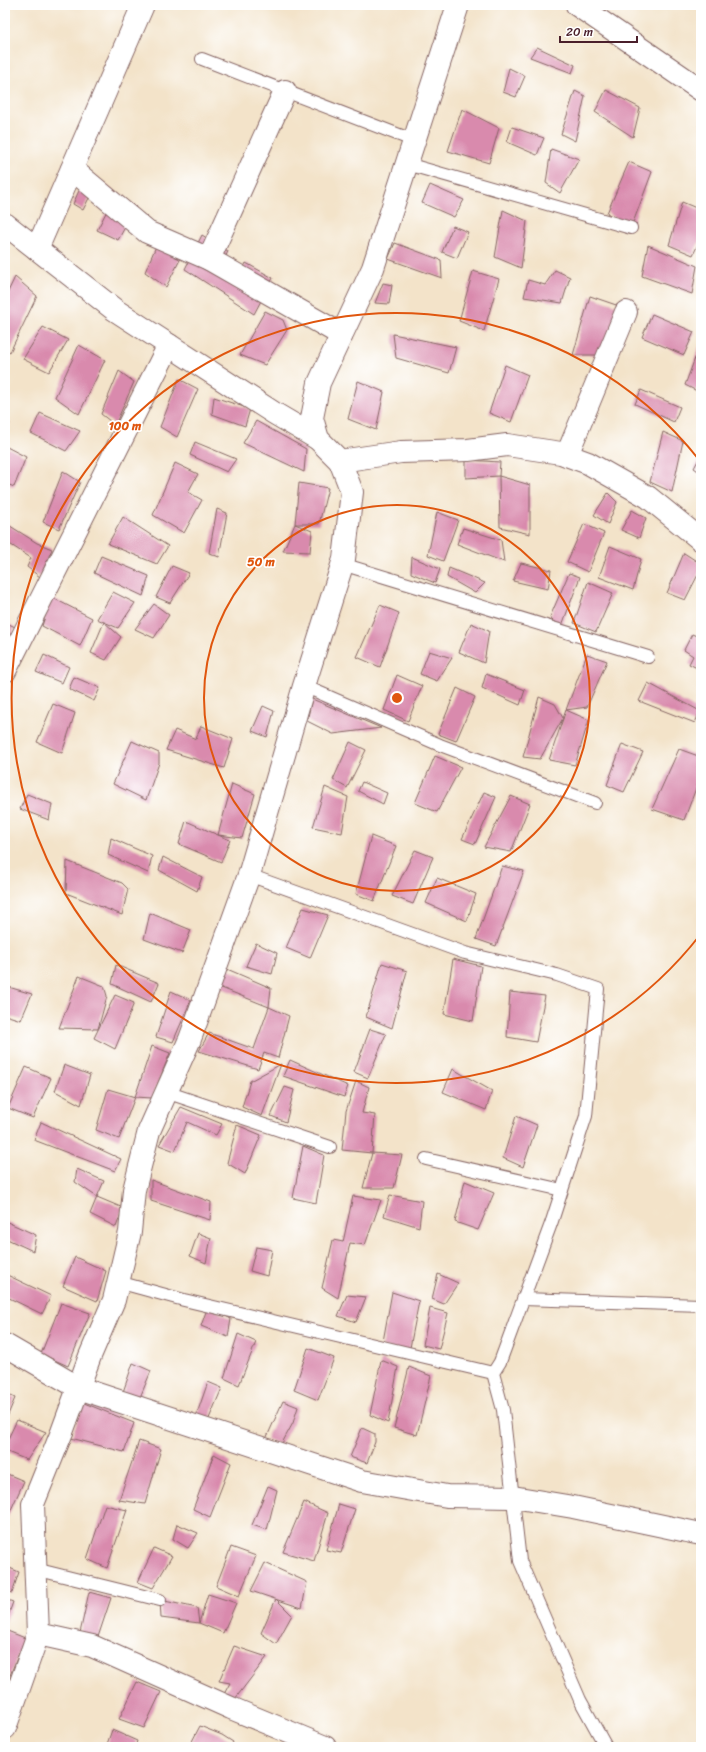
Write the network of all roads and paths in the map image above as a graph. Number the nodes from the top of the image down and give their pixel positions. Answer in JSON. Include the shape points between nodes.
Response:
{"nodes":[{"id":1,"x":143,"y":5,"type":"edge"},
{"id":2,"x":458,"y":5,"type":"edge"},
{"id":3,"x":577,"y":5,"type":"edge"},
{"id":4,"x":202,"y":59,"type":"dead end"},
{"id":5,"x":701,"y":90,"type":"edge"},
{"id":6,"x":285,"y":91,"type":"junction"},
{"id":7,"x":415,"y":141,"type":"junction"},
{"id":8,"x":407,"y":164,"type":"junction"},
{"id":9,"x":72,"y":169,"type":"junction"},
{"id":10,"x":5,"y":224,"type":"edge"},
{"id":11,"x":630,"y":228,"type":"dead end"},
{"id":12,"x":37,"y":249,"type":"junction"},
{"id":13,"x":209,"y":259,"type":"junction"},
{"id":14,"x":626,"y":312,"type":"dead end"},
{"id":15,"x":342,"y":335,"type":"junction"},
{"id":16,"x":169,"y":345,"type":"junction"},
{"id":17,"x":318,"y":439,"type":"junction"},
{"id":18,"x":567,"y":455,"type":"junction"},
{"id":19,"x":340,"y":461,"type":"junction"},
{"id":20,"x":701,"y":540,"type":"edge"},
{"id":21,"x":342,"y":564,"type":"junction"},
{"id":22,"x":648,"y":657,"type":"dead end"},
{"id":23,"x":5,"y":671,"type":"edge"},
{"id":24,"x":304,"y":686,"type":"junction"},
{"id":25,"x":595,"y":803,"type":"dead end"},
{"id":26,"x":248,"y":875,"type":"junction"},
{"id":27,"x":166,"y":1092,"type":"junction"},
{"id":28,"x":330,"y":1147,"type":"dead end"},
{"id":29,"x":426,"y":1159,"type":"dead end"},
{"id":30,"x":562,"y":1190,"type":"junction"},
{"id":31,"x":118,"y":1282,"type":"junction"},
{"id":32,"x":523,"y":1299,"type":"junction"},
{"id":33,"x":701,"y":1305,"type":"edge"},
{"id":34,"x":5,"y":1345,"type":"edge"},
{"id":35,"x":493,"y":1373,"type":"junction"},
{"id":36,"x":79,"y":1388,"type":"junction"},
{"id":37,"x":513,"y":1497,"type":"junction"},
{"id":38,"x":701,"y":1534,"type":"edge"},
{"id":39,"x":35,"y":1569,"type":"junction"},
{"id":40,"x":160,"y":1600,"type":"dead end"},
{"id":41,"x":38,"y":1634,"type":"junction"},
{"id":42,"x":5,"y":1728,"type":"edge"},
{"id":43,"x":325,"y":1747,"type":"edge"},
{"id":44,"x":606,"y":1747,"type":"edge"}],
"edges":[{"from":1,"to":9,"type":"street"},
{"from":2,"to":7,"type":"street"},
{"from":3,"to":5,"type":"street"},
{"from":4,"to":6,"type":"lane"},
{"from":6,"to":7,"type":"lane"},
{"from":6,"to":13,"type":"street"},
{"from":7,"to":8,"type":"street"},
{"from":8,"to":11,"type":"lane"},
{"from":8,"to":15,"type":"street","via":[[373,268]]},
{"from":9,"to":12,"type":"street"},
{"from":9,"to":13,"type":"street","via":[[147,232]]},
{"from":10,"to":12,"type":"street"},
{"from":12,"to":16,"type":"street","via":[[116,310]]},
{"from":13,"to":15,"type":"street"},
{"from":14,"to":18,"type":"street"},
{"from":15,"to":17,"type":"street","via":[[319,383],[312,418]]},
{"from":16,"to":17,"type":"street"},
{"from":16,"to":23,"type":"street"},
{"from":17,"to":19,"type":"street"},
{"from":18,"to":19,"type":"street","via":[[507,445],[468,450],[401,452]]},
{"from":18,"to":20,"type":"street","via":[[588,463],[648,497]]},
{"from":19,"to":21,"type":"street","via":[[352,492]]},
{"from":21,"to":22,"type":"lane"},
{"from":21,"to":24,"type":"street"},
{"from":24,"to":25,"type":"lane","via":[[440,745]]},
{"from":24,"to":26,"type":"street"},
{"from":26,"to":27,"type":"street","via":[[190,1039]]},
{"from":26,"to":30,"type":"lane","via":[[465,953],[557,975],[598,989],[586,1116]]},
{"from":27,"to":28,"type":"lane"},
{"from":27,"to":31,"type":"street","via":[[149,1131],[134,1190],[130,1232]]},
{"from":29,"to":30,"type":"lane"},
{"from":30,"to":32,"type":"lane"},
{"from":31,"to":35,"type":"lane"},
{"from":31,"to":36,"type":"street","via":[[114,1300]]},
{"from":32,"to":33,"type":"lane"},
{"from":32,"to":35,"type":"lane","via":[[500,1362]]},
{"from":34,"to":36,"type":"street"},
{"from":35,"to":37,"type":"lane","via":[[503,1410]]},
{"from":36,"to":37,"type":"street","via":[[362,1481],[447,1496]]},
{"from":36,"to":39,"type":"street","via":[[33,1504]]},
{"from":37,"to":38,"type":"street"},
{"from":37,"to":44,"type":"lane","via":[[520,1561],[580,1700]]},
{"from":39,"to":40,"type":"lane"},
{"from":39,"to":41,"type":"street"},
{"from":41,"to":42,"type":"street"},
{"from":41,"to":43,"type":"street","via":[[92,1646],[230,1708]]}]}
